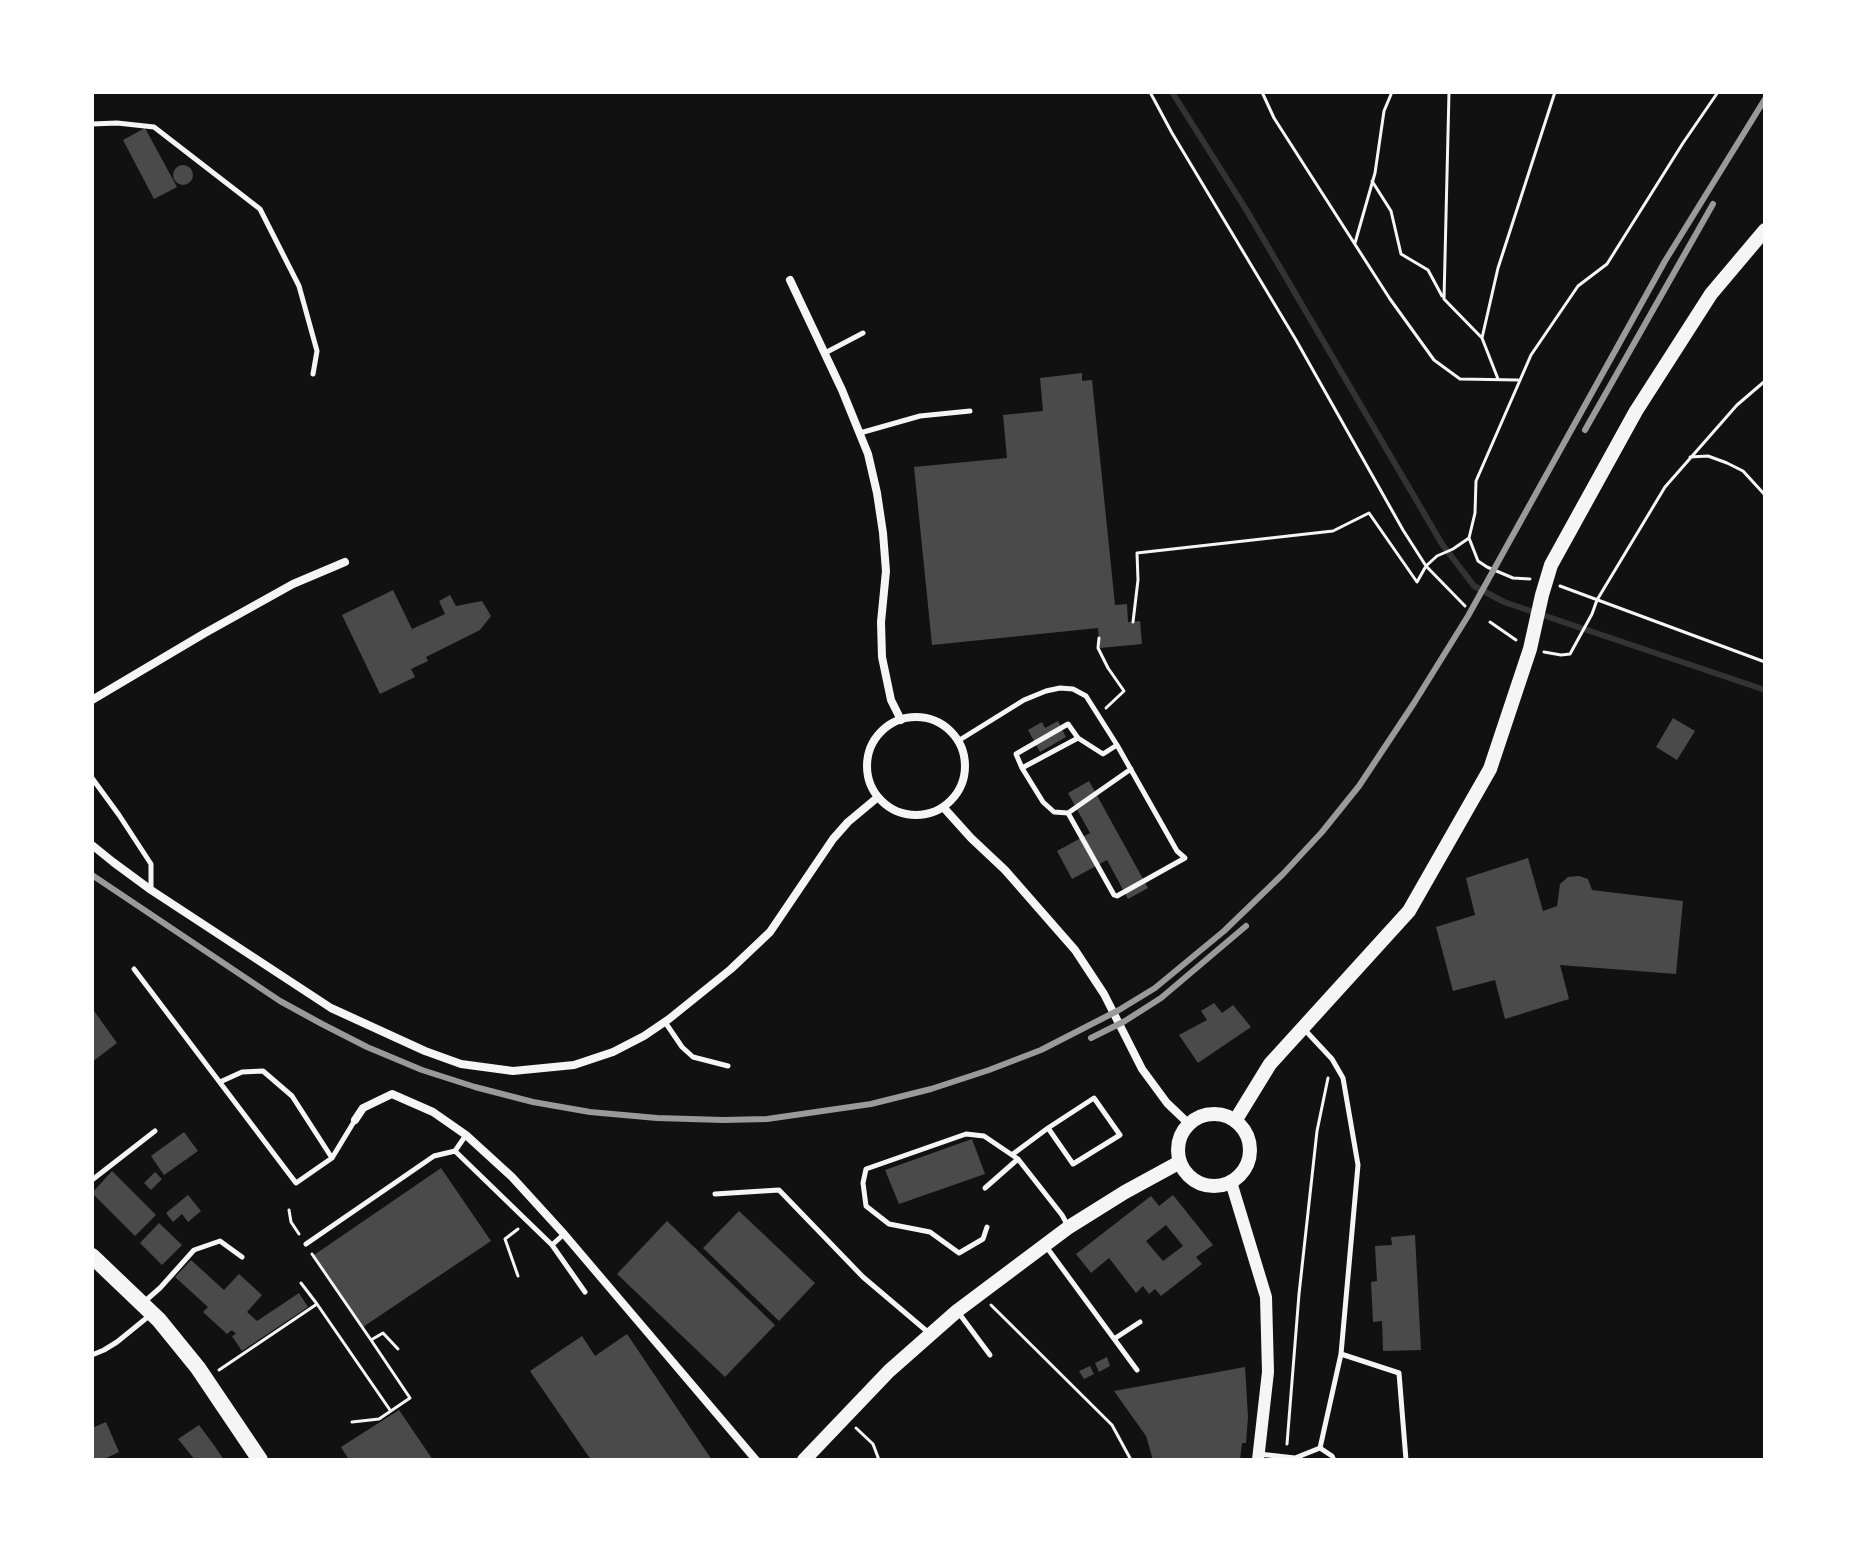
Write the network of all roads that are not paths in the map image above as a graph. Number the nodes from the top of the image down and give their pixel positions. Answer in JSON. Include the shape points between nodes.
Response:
{"nodes":[{"id":1,"x":92,"y":124,"type":"edge"},
{"id":2,"x":1765,"y":230,"type":"edge"},
{"id":3,"x":790,"y":280,"type":"dead end"},
{"id":4,"x":863,"y":333,"type":"dead end"},
{"id":5,"x":825,"y":353,"type":"junction"},
{"id":6,"x":313,"y":374,"type":"dead end"},
{"id":7,"x":970,"y":411,"type":"dead end"},
{"id":8,"x":860,"y":433,"type":"junction"},
{"id":9,"x":345,"y":562,"type":"dead end"},
{"id":10,"x":92,"y":700,"type":"edge"},
{"id":11,"x":901,"y":720,"type":"junction"},
{"id":12,"x":1078,"y":738,"type":"junction"},
{"id":13,"x":958,"y":741,"type":"junction"},
{"id":14,"x":1117,"y":745,"type":"junction"},
{"id":15,"x":1022,"y":768,"type":"junction"},
{"id":16,"x":1131,"y":769,"type":"junction"},
{"id":17,"x":92,"y":778,"type":"edge"},
{"id":18,"x":878,"y":797,"type":"junction"},
{"id":19,"x":944,"y":808,"type":"junction"},
{"id":20,"x":1068,"y":813,"type":"junction"},
{"id":21,"x":92,"y":845,"type":"edge"},
{"id":22,"x":151,"y":890,"type":"junction"},
{"id":23,"x":134,"y":969,"type":"dead end"},
{"id":24,"x":665,"y":1022,"type":"junction"},
{"id":25,"x":1303,"y":1028,"type":"junction"},
{"id":26,"x":728,"y":1066,"type":"dead end"},
{"id":27,"x":220,"y":1082,"type":"junction"},
{"id":28,"x":355,"y":1120,"type":"joint"},
{"id":29,"x":1235,"y":1121,"type":"junction"},
{"id":30,"x":1189,"y":1124,"type":"junction"},
{"id":31,"x":1048,"y":1128,"type":"junction"},
{"id":32,"x":155,"y":1131,"type":"dead end"},
{"id":33,"x":466,"y":1135,"type":"junction"},
{"id":34,"x":455,"y":1151,"type":"junction"},
{"id":35,"x":1016,"y":1157,"type":"junction"},
{"id":36,"x":332,"y":1158,"type":"junction"},
{"id":37,"x":1180,"y":1162,"type":"junction"},
{"id":38,"x":92,"y":1180,"type":"edge"},
{"id":39,"x":1231,"y":1182,"type":"junction"},
{"id":40,"x":985,"y":1188,"type":"dead end"},
{"id":41,"x":715,"y":1194,"type":"dead end"},
{"id":42,"x":987,"y":1227,"type":"dead end"},
{"id":43,"x":1069,"y":1227,"type":"junction"},
{"id":44,"x":564,"y":1234,"type":"junction"},
{"id":45,"x":306,"y":1244,"type":"road end"},
{"id":46,"x":1044,"y":1244,"type":"junction"},
{"id":47,"x":552,"y":1245,"type":"junction"},
{"id":48,"x":92,"y":1256,"type":"edge"},
{"id":49,"x":242,"y":1257,"type":"dead end"},
{"id":50,"x":585,"y":1292,"type":"dead end"},
{"id":51,"x":148,"y":1308,"type":"junction"},
{"id":52,"x":957,"y":1311,"type":"junction"},
{"id":53,"x":1140,"y":1322,"type":"dead end"},
{"id":54,"x":930,"y":1334,"type":"junction"},
{"id":55,"x":1114,"y":1339,"type":"junction"},
{"id":56,"x":1341,"y":1354,"type":"junction"},
{"id":57,"x":92,"y":1355,"type":"edge"},
{"id":58,"x":990,"y":1355,"type":"dead end"},
{"id":59,"x":1137,"y":1370,"type":"dead end"},
{"id":60,"x":1320,"y":1448,"type":"junction"},
{"id":61,"x":1258,"y":1457,"type":"edge"},
{"id":62,"x":260,"y":1460,"type":"edge"},
{"id":63,"x":756,"y":1460,"type":"edge"},
{"id":64,"x":804,"y":1460,"type":"edge"},
{"id":65,"x":1334,"y":1460,"type":"edge"},
{"id":66,"x":1406,"y":1460,"type":"edge"}],
"edges":[{"from":1,"to":6,"type":"lane","via":[[154,127],[260,209],[299,286],[317,351]]},
{"from":2,"to":25,"type":"main road","via":[[1711,294],[1636,411],[1551,565],[1531,646],[1490,769],[1409,911]]},
{"from":3,"to":5,"type":"street"},
{"from":4,"to":5,"type":"lane"},
{"from":5,"to":8,"type":"street"},
{"from":7,"to":8,"type":"lane","via":[[920,416]]},
{"from":8,"to":11,"type":"street","via":[[883,533],[882,657]]},
{"from":9,"to":10,"type":"street","via":[[293,584]]},
{"from":11,"to":13,"type":"street","via":[[933,720]]},
{"from":11,"to":18,"type":"street","via":[[876,738],[869,753],[870,784]]},
{"from":12,"to":14,"type":"lane","via":[[1103,754]]},
{"from":12,"to":15,"type":"lane"},
{"from":12,"to":15,"type":"lane","via":[[1068,724],[1016,754]]},
{"from":13,"to":14,"type":"lane","via":[[1024,700],[1060,688],[1086,696]]},
{"from":13,"to":19,"type":"street","via":[[965,769]]},
{"from":14,"to":16,"type":"lane"},
{"from":15,"to":20,"type":"lane","via":[[1043,802],[1054,812]]},
{"from":16,"to":20,"type":"lane"},
{"from":16,"to":20,"type":"lane","via":[[1185,858],[1114,895]]},
{"from":17,"to":22,"type":"lane","via":[[151,864]]},
{"from":18,"to":19,"type":"street","via":[[902,813]]},
{"from":18,"to":24,"type":"street","via":[[833,839],[770,932]]},
{"from":19,"to":30,"type":"street","via":[[1075,950],[1142,1069]]},
{"from":21,"to":22,"type":"street"},
{"from":22,"to":24,"type":"street","via":[[331,1008],[461,1064],[513,1071],[574,1065],[613,1052]]},
{"from":23,"to":27,"type":"lane"},
{"from":24,"to":26,"type":"lane","via":[[693,1057]]},
{"from":25,"to":29,"type":"main road","via":[[1270,1064]]},
{"from":25,"to":56,"type":"lane","via":[[1343,1078],[1358,1165]]},
{"from":27,"to":36,"type":"lane","via":[[242,1072],[263,1071],[292,1096]]},
{"from":27,"to":36,"type":"lane","via":[[296,1183]]},
{"from":28,"to":33,"type":"street","via":[[363,1108],[392,1094],[433,1112]]},
{"from":28,"to":36,"type":"lane"},
{"from":29,"to":30,"type":"main road","via":[[1206,1115]]},
{"from":29,"to":39,"type":"main road","via":[[1249,1140],[1250,1153]]},
{"from":30,"to":37,"type":"main road","via":[[1179,1142]]},
{"from":31,"to":31,"type":"lane","via":[[1094,1098],[1120,1135],[1073,1164]]},
{"from":31,"to":35,"type":"lane"},
{"from":32,"to":38,"type":"lane"},
{"from":33,"to":34,"type":"lane"},
{"from":33,"to":44,"type":"street"},
{"from":34,"to":45,"type":"lane","via":[[434,1156]]},
{"from":34,"to":47,"type":"lane"},
{"from":35,"to":40,"type":"lane"},
{"from":35,"to":42,"type":"lane","via":[[984,1136],[966,1134],[866,1169],[866,1206],[889,1224],[930,1232],[959,1253],[983,1239]]},
{"from":35,"to":43,"type":"lane"},
{"from":37,"to":39,"type":"main road","via":[[1195,1181]]},
{"from":37,"to":43,"type":"main road"},
{"from":39,"to":61,"type":"street","via":[[1266,1297],[1268,1372]]},
{"from":41,"to":54,"type":"lane","via":[[779,1190],[863,1277]]},
{"from":43,"to":46,"type":"main road"},
{"from":44,"to":47,"type":"lane"},
{"from":44,"to":63,"type":"street"},
{"from":46,"to":52,"type":"main road"},
{"from":46,"to":55,"type":"lane"},
{"from":47,"to":50,"type":"lane"},
{"from":48,"to":51,"type":"main road"},
{"from":49,"to":51,"type":"lane","via":[[220,1241],[194,1250]]},
{"from":51,"to":57,"type":"lane","via":[[117,1342]]},
{"from":51,"to":62,"type":"main road"},
{"from":52,"to":54,"type":"main road"},
{"from":52,"to":58,"type":"lane"},
{"from":53,"to":55,"type":"lane"},
{"from":54,"to":64,"type":"main road"},
{"from":55,"to":59,"type":"lane"},
{"from":56,"to":60,"type":"lane"},
{"from":56,"to":66,"type":"lane","via":[[1399,1373]]},
{"from":60,"to":61,"type":"lane","via":[[1295,1458]]},
{"from":60,"to":65,"type":"lane"}]}
